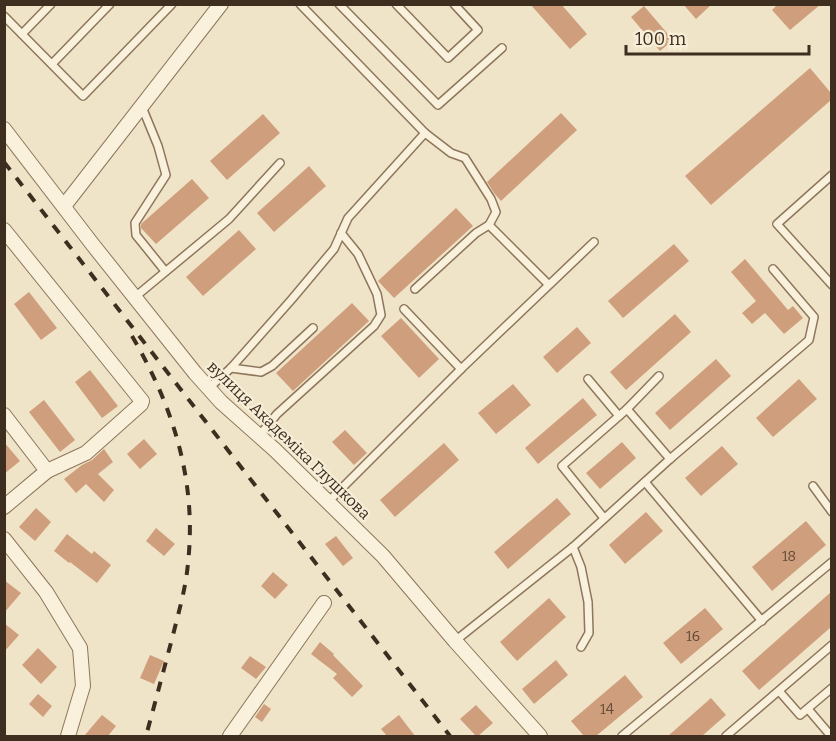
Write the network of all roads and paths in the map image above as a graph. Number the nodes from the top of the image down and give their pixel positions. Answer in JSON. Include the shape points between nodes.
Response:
{"nodes":[{"id":1,"x":51,"y":4,"type":"edge"},
{"id":2,"x":110,"y":4,"type":"edge"},
{"id":3,"x":172,"y":4,"type":"edge"},
{"id":4,"x":221,"y":4,"type":"edge"},
{"id":5,"x":300,"y":4,"type":"edge"},
{"id":6,"x":339,"y":4,"type":"edge"},
{"id":7,"x":396,"y":4,"type":"edge"},
{"id":8,"x":454,"y":4,"type":"edge"},
{"id":9,"x":4,"y":16,"type":"edge"},
{"id":10,"x":22,"y":34,"type":"junction"},
{"id":11,"x":502,"y":48,"type":"dead end"},
{"id":12,"x":52,"y":64,"type":"junction"},
{"id":13,"x":142,"y":107,"type":"junction"},
{"id":14,"x":4,"y":129,"type":"edge"},
{"id":15,"x":425,"y":133,"type":"junction"},
{"id":16,"x":280,"y":163,"type":"dead end"},
{"id":17,"x":831,"y":175,"type":"edge"},
{"id":18,"x":64,"y":206,"type":"junction"},
{"id":19,"x":489,"y":225,"type":"junction"},
{"id":20,"x":4,"y":230,"type":"edge"},
{"id":21,"x":341,"y":233,"type":"junction"},
{"id":22,"x":594,"y":242,"type":"dead end"},
{"id":23,"x":773,"y":269,"type":"dead end"},
{"id":24,"x":165,"y":271,"type":"junction"},
{"id":25,"x":548,"y":284,"type":"junction"},
{"id":26,"x":831,"y":285,"type":"edge"},
{"id":27,"x":415,"y":289,"type":"dead end"},
{"id":28,"x":135,"y":297,"type":"junction"},
{"id":29,"x":404,"y":309,"type":"dead end"},
{"id":30,"x":313,"y":328,"type":"dead end"},
{"id":31,"x":231,"y":368,"type":"junction"},
{"id":32,"x":460,"y":369,"type":"junction"},
{"id":33,"x":658,"y":376,"type":"dead end"},
{"id":34,"x":588,"y":379,"type":"dead end"},
{"id":35,"x":209,"y":388,"type":"junction"},
{"id":36,"x":627,"y":409,"type":"junction"},
{"id":37,"x":4,"y":415,"type":"edge"},
{"id":38,"x":619,"y":416,"type":"junction"},
{"id":39,"x":259,"y":436,"type":"junction"},
{"id":40,"x":670,"y":459,"type":"junction"},
{"id":41,"x":47,"y":471,"type":"junction"},
{"id":42,"x":645,"y":482,"type":"junction"},
{"id":43,"x":813,"y":486,"type":"dead end"},
{"id":44,"x":328,"y":502,"type":"junction"},
{"id":45,"x":4,"y":507,"type":"edge"},
{"id":46,"x":831,"y":512,"type":"edge"},
{"id":47,"x":604,"y":518,"type":"junction"},
{"id":48,"x":4,"y":539,"type":"edge"},
{"id":49,"x":573,"y":547,"type":"junction"},
{"id":50,"x":831,"y":562,"type":"edge"},
{"id":51,"x":324,"y":603,"type":"dead end"},
{"id":52,"x":762,"y":621,"type":"junction"},
{"id":53,"x":455,"y":641,"type":"junction"},
{"id":54,"x":831,"y":645,"type":"edge"},
{"id":55,"x":581,"y":647,"type":"dead end"},
{"id":56,"x":831,"y":688,"type":"edge"},
{"id":57,"x":779,"y":691,"type":"junction"},
{"id":58,"x":808,"y":709,"type":"junction"},
{"id":59,"x":68,"y":736,"type":"edge"},
{"id":60,"x":230,"y":736,"type":"edge"},
{"id":61,"x":540,"y":736,"type":"edge"},
{"id":62,"x":622,"y":736,"type":"edge"},
{"id":63,"x":726,"y":736,"type":"edge"},
{"id":64,"x":831,"y":736,"type":"edge"}],
"edges":[{"from":1,"to":10,"type":"lane"},
{"from":2,"to":12,"type":"lane"},
{"from":3,"to":12,"type":"lane","via":[[83,96]]},
{"from":4,"to":13,"type":"street"},
{"from":5,"to":15,"type":"lane"},
{"from":6,"to":11,"type":"lane","via":[[438,105]]},
{"from":7,"to":8,"type":"lane","via":[[448,58],[478,30]]},
{"from":9,"to":10,"type":"lane"},
{"from":10,"to":12,"type":"lane"},
{"from":13,"to":18,"type":"street"},
{"from":13,"to":24,"type":"lane","via":[[166,175],[135,223],[136,235]]},
{"from":14,"to":18,"type":"street","name":"вулиця Академіка Глушкова"},
{"from":15,"to":19,"type":"lane","via":[[450,153],[465,158],[496,212]]},
{"from":15,"to":21,"type":"lane","via":[[348,218]]},
{"from":16,"to":24,"type":"lane","via":[[229,219]]},
{"from":17,"to":26,"type":"lane","via":[[777,224]]},
{"from":18,"to":28,"type":"street","name":"вулиця Академіка Глушкова"},
{"from":19,"to":25,"type":"lane"},
{"from":19,"to":27,"type":"lane"},
{"from":20,"to":41,"type":"street","via":[[142,402],[86,453]]},
{"from":21,"to":31,"type":"lane","via":[[334,249]]},
{"from":21,"to":39,"type":"lane","via":[[358,254],[377,294],[381,315],[375,326],[277,414]]},
{"from":22,"to":25,"type":"lane"},
{"from":23,"to":40,"type":"lane","via":[[814,317],[809,340]]},
{"from":24,"to":28,"type":"lane"},
{"from":25,"to":32,"type":"lane"},
{"from":28,"to":35,"type":"street","name":"вулиця Академіка Глушкова"},
{"from":29,"to":32,"type":"lane"},
{"from":30,"to":31,"type":"lane","via":[[261,372]]},
{"from":31,"to":35,"type":"lane"},
{"from":32,"to":44,"type":"lane"},
{"from":33,"to":36,"type":"lane"},
{"from":34,"to":38,"type":"lane"},
{"from":35,"to":39,"type":"street","name":"вулиця Академіка Глушкова"},
{"from":36,"to":38,"type":"lane"},
{"from":36,"to":40,"type":"lane"},
{"from":37,"to":41,"type":"street"},
{"from":38,"to":47,"type":"lane","via":[[562,466]]},
{"from":39,"to":44,"type":"street","name":"вулиця Академіка Глушкова"},
{"from":40,"to":42,"type":"lane"},
{"from":41,"to":45,"type":"street"},
{"from":42,"to":47,"type":"lane"},
{"from":42,"to":52,"type":"lane"},
{"from":43,"to":46,"type":"lane"},
{"from":44,"to":53,"type":"street","name":"вулиця Академіка Глушкова","via":[[383,556]]},
{"from":47,"to":49,"type":"lane"},
{"from":48,"to":59,"type":"street","via":[[46,592],[80,648],[83,686]]},
{"from":49,"to":53,"type":"lane"},
{"from":49,"to":55,"type":"lane","via":[[588,602],[589,633]]},
{"from":50,"to":52,"type":"lane"},
{"from":51,"to":60,"type":"street"},
{"from":52,"to":62,"type":"lane"},
{"from":53,"to":61,"type":"street","name":"вулиця Академіка Глушкова"},
{"from":54,"to":57,"type":"lane"},
{"from":56,"to":58,"type":"lane"},
{"from":57,"to":58,"type":"lane","via":[[801,715]]},
{"from":57,"to":63,"type":"lane"},
{"from":58,"to":64,"type":"lane"}]}
